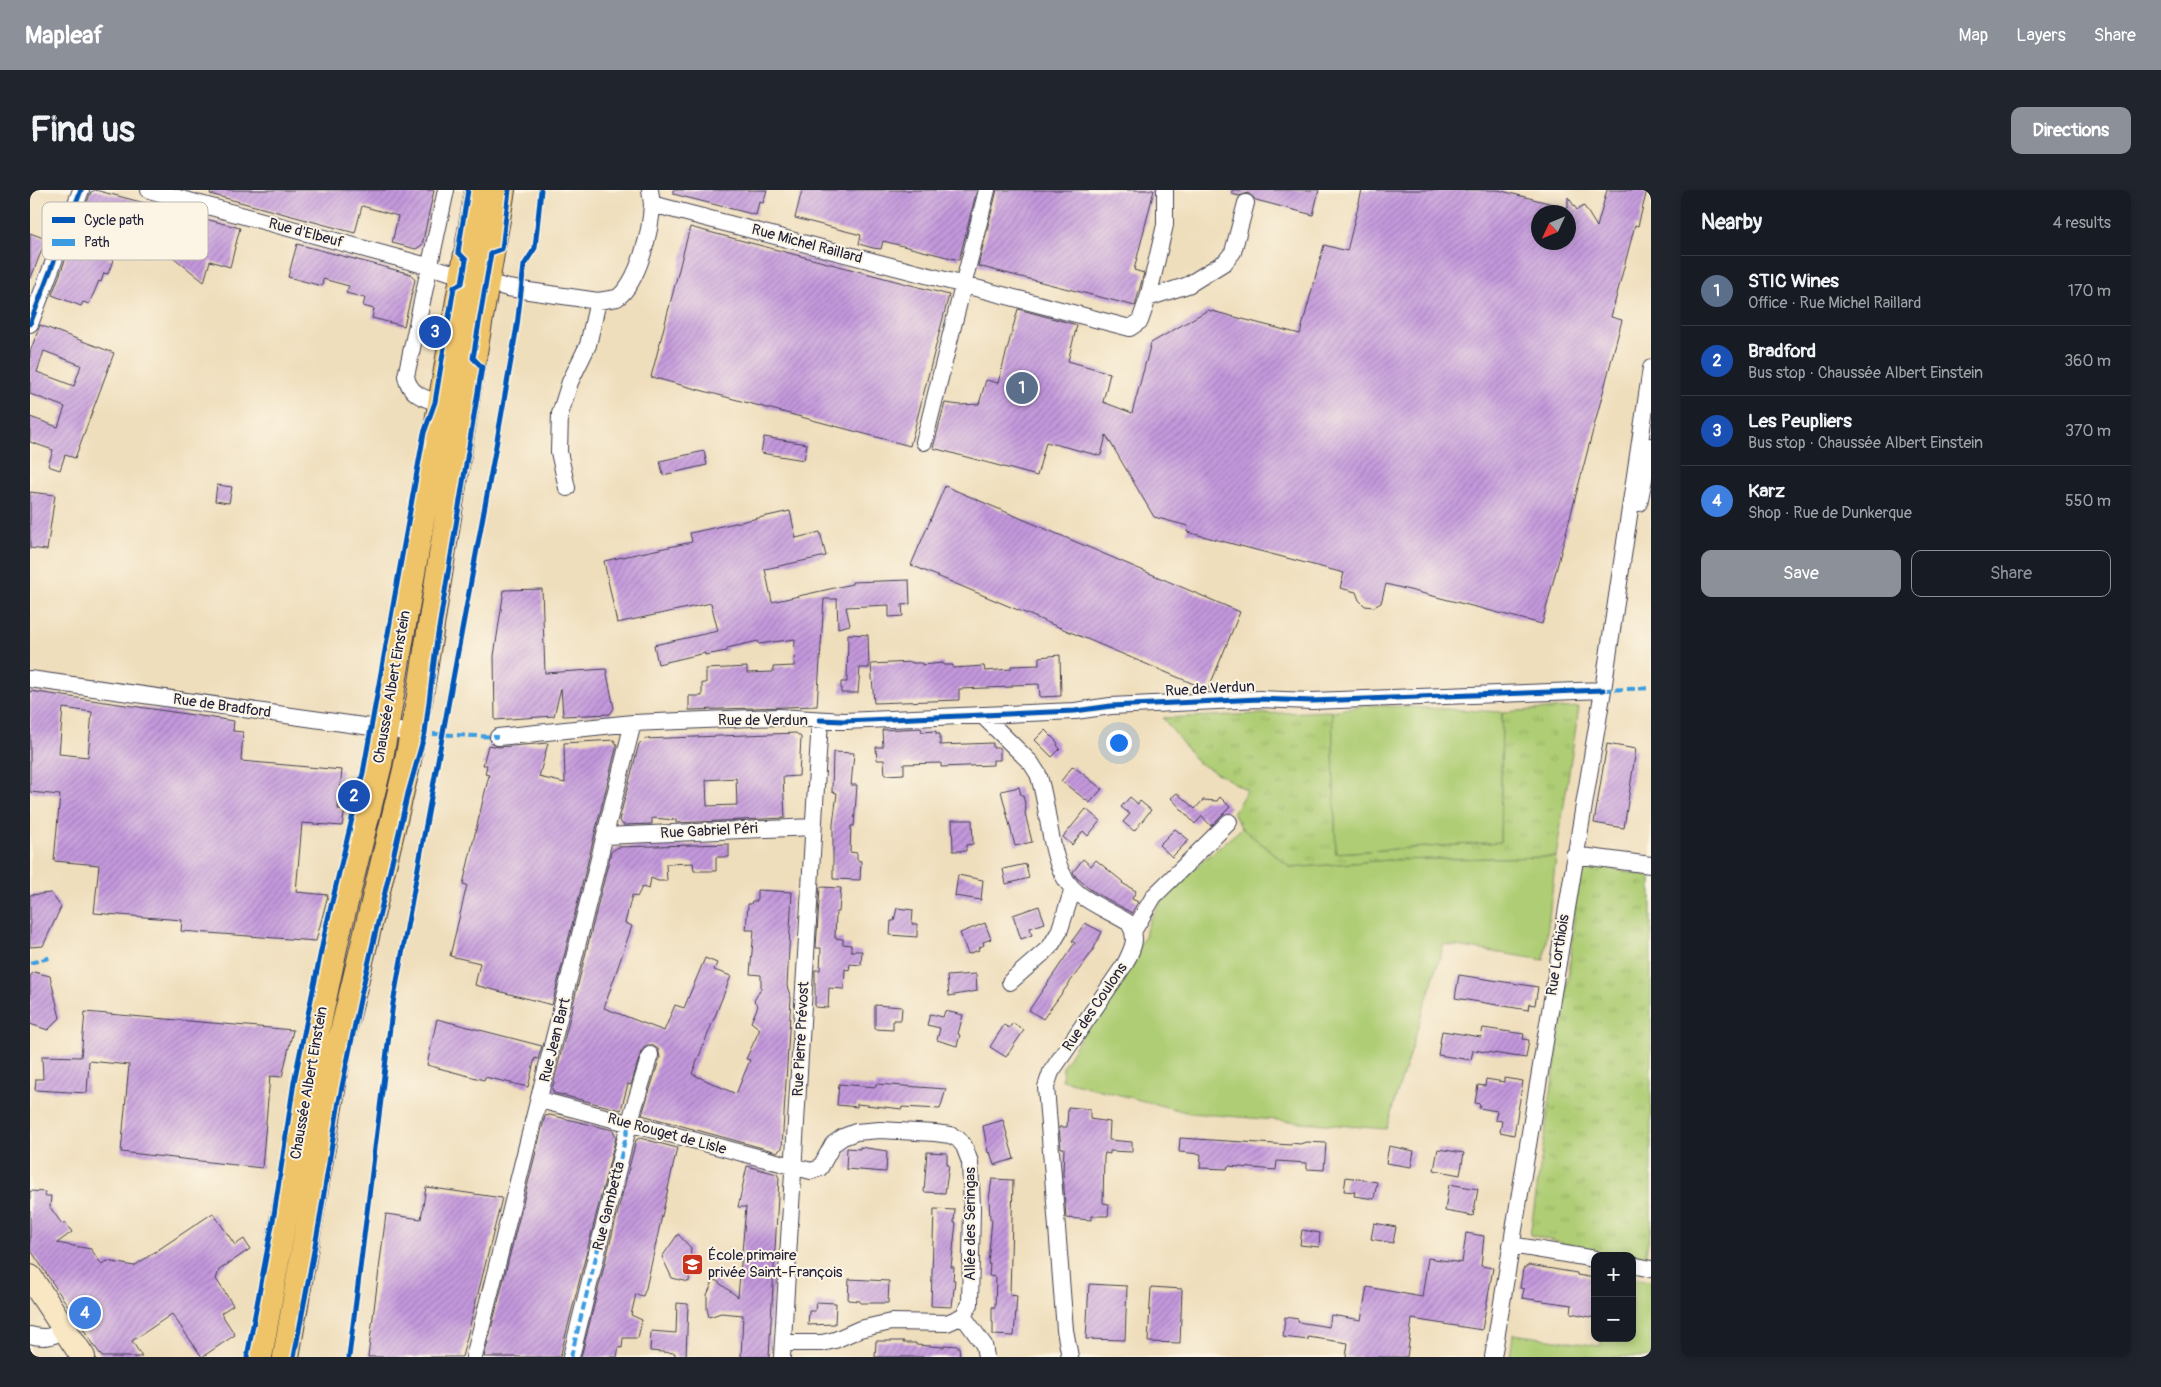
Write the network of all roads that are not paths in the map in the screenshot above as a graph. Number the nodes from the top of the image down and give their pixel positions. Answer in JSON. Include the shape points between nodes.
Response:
{"nodes":[{"id":1,"x":81,"y":190,"type":"edge"},
{"id":2,"x":149,"y":190,"type":"edge"},
{"id":3,"x":446,"y":190,"type":"edge"},
{"id":4,"x":478,"y":190,"type":"edge"},
{"id":5,"x":502,"y":190,"type":"edge"},
{"id":6,"x":987,"y":190,"type":"edge"},
{"id":7,"x":1165,"y":190,"type":"edge"},
{"id":8,"x":651,"y":197,"type":"edge"},
{"id":9,"x":76,"y":202,"type":"edge"},
{"id":10,"x":193,"y":202,"type":"edge"},
{"id":11,"x":1246,"y":203,"type":"dead end"},
{"id":12,"x":208,"y":206,"type":"edge"},
{"id":13,"x":54,"y":260,"type":"edge"},
{"id":14,"x":429,"y":266,"type":"junction"},
{"id":15,"x":475,"y":279,"type":"junction"},
{"id":16,"x":963,"y":285,"type":"junction"},
{"id":17,"x":1148,"y":298,"type":"junction"},
{"id":18,"x":598,"y":300,"type":"junction"},
{"id":19,"x":30,"y":324,"type":"edge"},
{"id":20,"x":1651,"y":368,"type":"edge"},
{"id":21,"x":442,"y":404,"type":"junction"},
{"id":22,"x":1648,"y":413,"type":"edge"},
{"id":23,"x":924,"y":442,"type":"dead end"},
{"id":24,"x":1651,"y":446,"type":"edge"},
{"id":25,"x":567,"y":488,"type":"dead end"},
{"id":26,"x":1624,"y":552,"type":"junction"},
{"id":27,"x":30,"y":679,"type":"edge"},
{"id":28,"x":1603,"y":690,"type":"junction"},
{"id":29,"x":982,"y":715,"type":"junction"},
{"id":30,"x":820,"y":720,"type":"junction"},
{"id":31,"x":633,"y":723,"type":"junction"},
{"id":32,"x":385,"y":729,"type":"junction"},
{"id":33,"x":413,"y":733,"type":"junction"},
{"id":34,"x":498,"y":737,"type":"dead end"},
{"id":35,"x":1229,"y":822,"type":"dead end"},
{"id":36,"x":813,"y":827,"type":"junction"},
{"id":37,"x":605,"y":836,"type":"junction"},
{"id":38,"x":1574,"y":855,"type":"junction"},
{"id":39,"x":1651,"y":865,"type":"edge"},
{"id":40,"x":1073,"y":888,"type":"junction"},
{"id":41,"x":1134,"y":930,"type":"junction"},
{"id":42,"x":1010,"y":982,"type":"dead end"},
{"id":43,"x":650,"y":1055,"type":"dead end"},
{"id":44,"x":540,"y":1100,"type":"junction"},
{"id":45,"x":630,"y":1124,"type":"junction"},
{"id":46,"x":795,"y":1167,"type":"junction"},
{"id":47,"x":1511,"y":1245,"type":"junction"},
{"id":48,"x":1591,"y":1258,"type":"edge"},
{"id":49,"x":1636,"y":1266,"type":"edge"},
{"id":50,"x":1651,"y":1268,"type":"edge"},
{"id":51,"x":30,"y":1277,"type":"edge"},
{"id":52,"x":963,"y":1316,"type":"junction"},
{"id":53,"x":66,"y":1330,"type":"junction"},
{"id":54,"x":30,"y":1335,"type":"edge"},
{"id":55,"x":783,"y":1350,"type":"edge"},
{"id":56,"x":83,"y":1357,"type":"edge"},
{"id":57,"x":259,"y":1357,"type":"edge"},
{"id":58,"x":286,"y":1357,"type":"edge"},
{"id":59,"x":474,"y":1357,"type":"edge"},
{"id":60,"x":570,"y":1357,"type":"edge"},
{"id":61,"x":986,"y":1357,"type":"edge"},
{"id":62,"x":1070,"y":1357,"type":"edge"},
{"id":63,"x":1493,"y":1357,"type":"edge"}],
"edges":[{"from":1,"to":9,"type":"street"},
{"from":2,"to":10,"type":"street","name":"Rue d'Elbeuf"},
{"from":3,"to":14,"type":"street"},
{"from":4,"to":15,"type":"main road","name":"Chaussée Albert Einstein"},
{"from":5,"to":15,"type":"main road","name":"Chaussée Albert Einstein"},
{"from":6,"to":16,"type":"street"},
{"from":7,"to":17,"type":"street","name":"Rue Michel Raillard","via":[[1165,225]]},
{"from":8,"to":16,"type":"street","name":"Rue Michel Raillard"},
{"from":8,"to":18,"type":"street","name":"Rue Michel Raillard","via":[[649,224],[631,283],[617,298]]},
{"from":11,"to":17,"type":"street","via":[[1233,252],[1226,262],[1188,285]]},
{"from":12,"to":14,"type":"street","name":"Rue d'Elbeuf"},
{"from":13,"to":19,"type":"street"},
{"from":14,"to":15,"type":"street","name":"Rue d'Elbeuf"},
{"from":14,"to":21,"type":"street","via":[[406,376],[412,391]]},
{"from":15,"to":18,"type":"street","name":"Rue Michel Raillard","via":[[520,290]]},
{"from":15,"to":21,"type":"main road","name":"Chaussée Albert Einstein"},
{"from":15,"to":33,"type":"main road","name":"Chaussée Albert Einstein","via":[[473,358]]},
{"from":16,"to":17,"type":"street","name":"Rue Michel Raillard","via":[[1130,328],[1140,321]]},
{"from":16,"to":23,"type":"street"},
{"from":18,"to":25,"type":"street","via":[[588,346],[570,382],[560,414],[559,452]]},
{"from":20,"to":22,"type":"street","name":"Rue Lorthiois"},
{"from":21,"to":32,"type":"main road","name":"Chaussée Albert Einstein"},
{"from":22,"to":26,"type":"street","name":"Rue Lorthiois"},
{"from":24,"to":26,"type":"street","name":"Rue Lorthiois","via":[[1642,495]]},
{"from":26,"to":28,"type":"street","name":"Rue Lorthiois"},
{"from":27,"to":32,"type":"street","name":"Rue de Bradford"},
{"from":28,"to":29,"type":"street","name":"Rue de Verdun","via":[[1312,701],[1259,699]]},
{"from":28,"to":38,"type":"street","name":"Rue Lorthiois"},
{"from":29,"to":30,"type":"street","name":"Rue de Verdun"},
{"from":29,"to":40,"type":"street","via":[[1038,774],[1058,862]]},
{"from":30,"to":31,"type":"street","name":"Rue de Verdun","via":[[778,717]]},
{"from":30,"to":36,"type":"street","name":"Rue Pierre Prévost"},
{"from":31,"to":34,"type":"street","name":"Rue de Verdun"},
{"from":31,"to":37,"type":"street","name":"Rue Jean Bart"},
{"from":32,"to":33,"type":"street","name":"Rue de Bradford"},
{"from":32,"to":57,"type":"main road","name":"Chaussée Albert Einstein","via":[[324,995]]},
{"from":33,"to":58,"type":"main road","name":"Chaussée Albert Einstein","via":[[341,1041]]},
{"from":35,"to":41,"type":"street","via":[[1154,896]]},
{"from":36,"to":37,"type":"street","name":"Rue Gabriel Péri"},
{"from":36,"to":46,"type":"street","name":"Rue Pierre Prévost"},
{"from":37,"to":44,"type":"street","name":"Rue Jean Bart"},
{"from":38,"to":39,"type":"street"},
{"from":38,"to":47,"type":"street","name":"Rue Lorthiois"},
{"from":40,"to":41,"type":"street","via":[[1129,923]]},
{"from":40,"to":42,"type":"street","via":[[1059,932],[1050,947]]},
{"from":41,"to":62,"type":"street","name":"Rue des Coulons","via":[[1134,945],[1125,964],[1051,1072],[1046,1087],[1064,1330]]},
{"from":43,"to":45,"type":"street","name":"Rue Gambetta"},
{"from":44,"to":45,"type":"street","name":"Rue Rouget de Lisle"},
{"from":44,"to":59,"type":"street","name":"Rue Jean Bart"},
{"from":45,"to":46,"type":"street","name":"Rue Rouget de Lisle"},
{"from":45,"to":60,"type":"street","name":"Rue Gambetta"},
{"from":46,"to":52,"type":"street","name":"Allée des Seringas","via":[[818,1170],[833,1144],[856,1132],[934,1133],[958,1139],[970,1162],[972,1188],[970,1304]]},
{"from":46,"to":55,"type":"street","name":"Rue Pierre Prévost"},
{"from":47,"to":48,"type":"street"},
{"from":47,"to":63,"type":"street","name":"Rue Lorthiois"},
{"from":49,"to":50,"type":"street"},
{"from":51,"to":53,"type":"main road"},
{"from":52,"to":55,"type":"street","via":[[947,1323],[874,1324],[835,1340]]},
{"from":52,"to":61,"type":"street","via":[[984,1345]]},
{"from":53,"to":54,"type":"street","via":[[51,1337]]},
{"from":53,"to":56,"type":"main road"}]}
